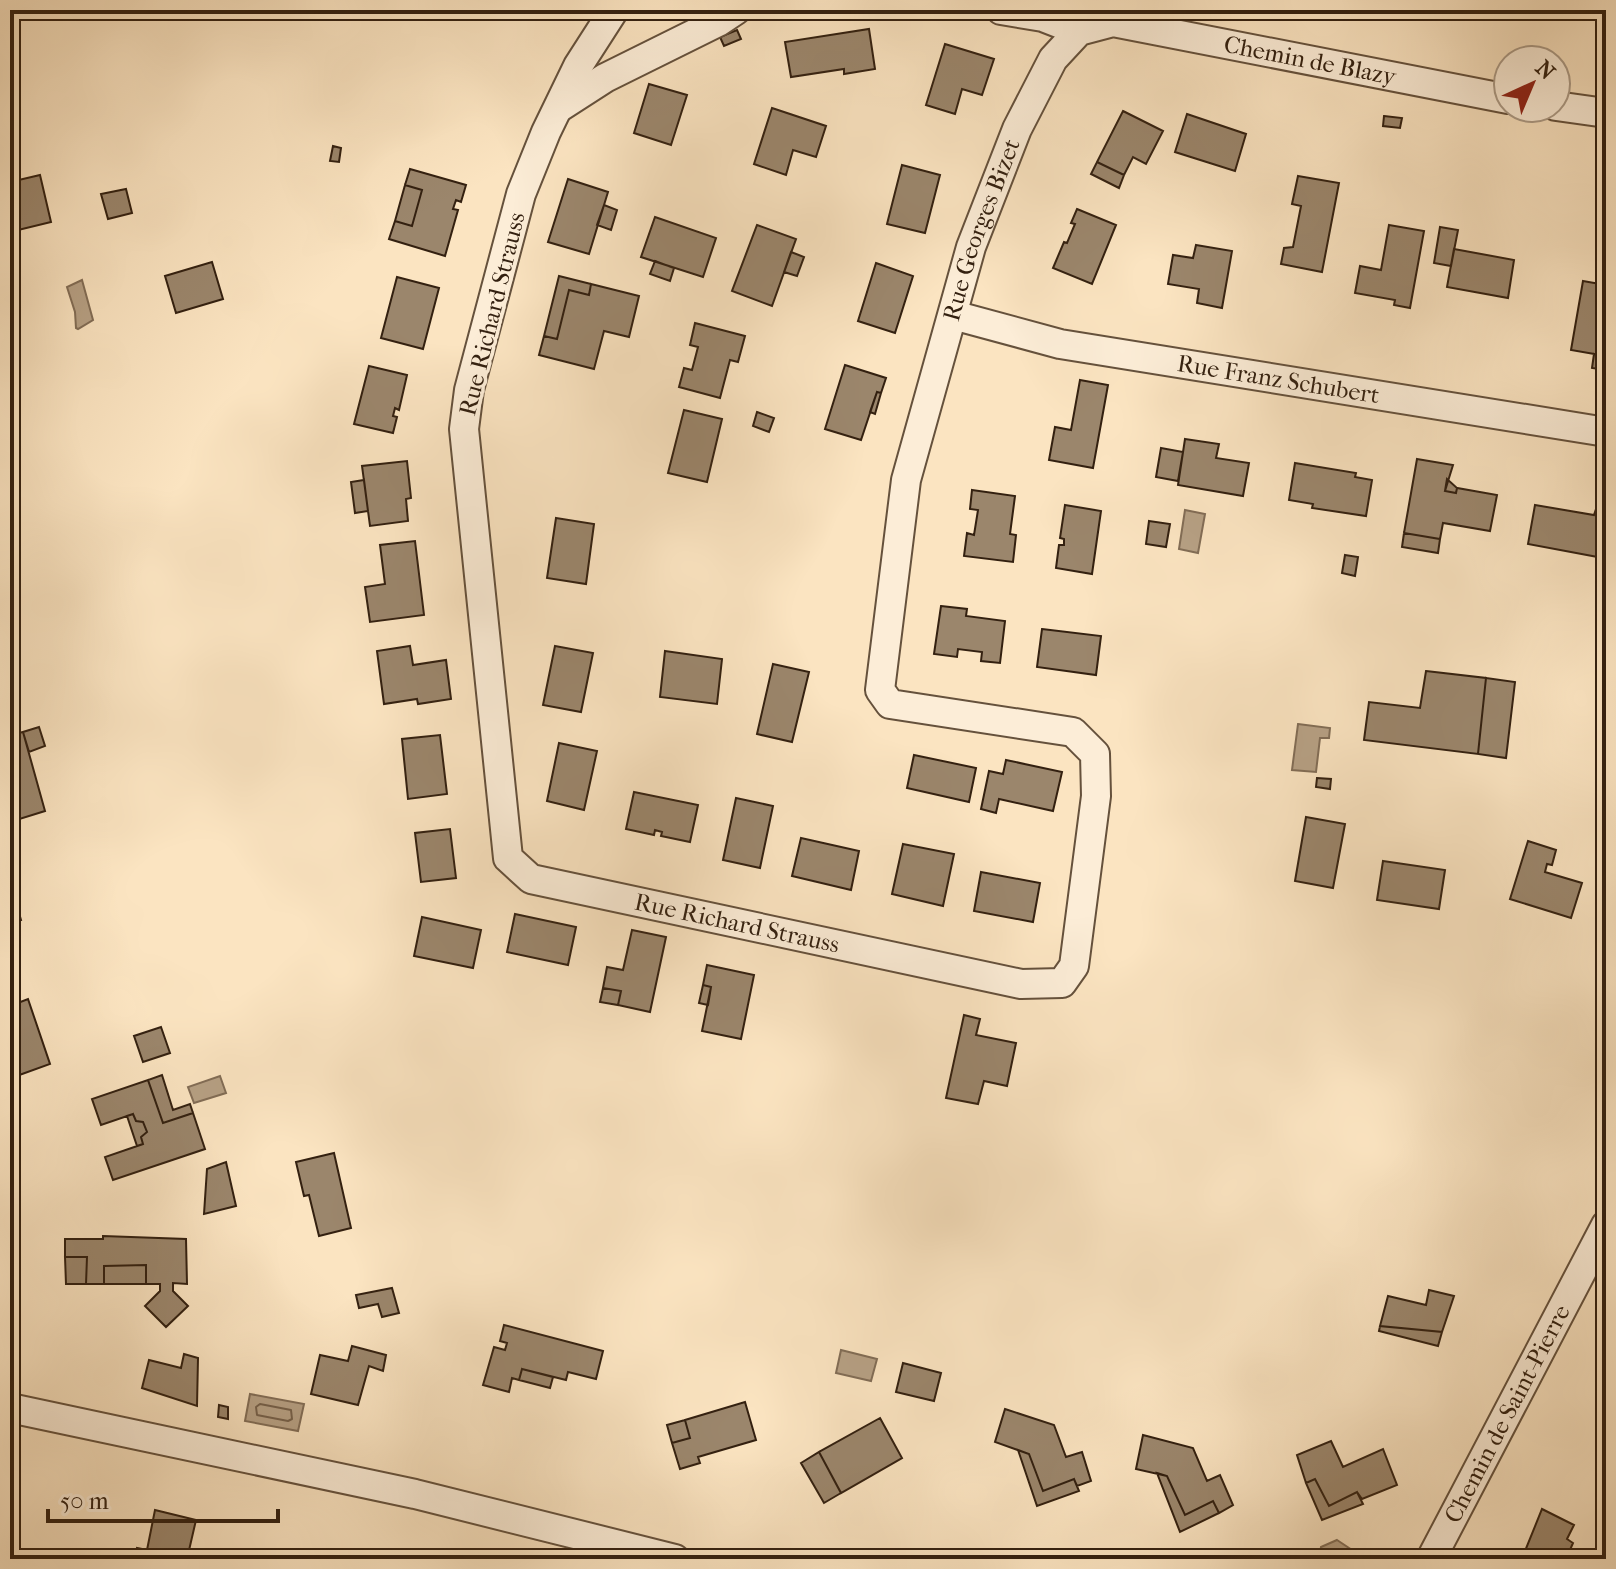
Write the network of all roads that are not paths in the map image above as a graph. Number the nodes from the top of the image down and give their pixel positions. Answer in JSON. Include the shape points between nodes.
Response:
{"nodes":[{"id":1,"x":614,"y":10,"type":"edge"},
{"id":2,"x":736,"y":10,"type":"edge"},
{"id":3,"x":1001,"y":10,"type":"edge"},
{"id":4,"x":1079,"y":31,"type":"junction"},
{"id":5,"x":1492,"y":96,"type":"edge"},
{"id":6,"x":560,"y":107,"type":"junction"},
{"id":7,"x":1572,"y":108,"type":"edge"},
{"id":8,"x":1606,"y":113,"type":"edge"},
{"id":9,"x":953,"y":315,"type":"junction"},
{"id":10,"x":1606,"y":432,"type":"edge"},
{"id":11,"x":906,"y":480,"type":"joint"},
{"id":12,"x":1606,"y":1225,"type":"edge"},
{"id":13,"x":10,"y":1408,"type":"edge"},
{"id":14,"x":675,"y":1559,"type":"edge"},
{"id":15,"x":1431,"y":1559,"type":"edge"}],
"edges":[{"from":1,"to":6,"type":"street","name":"Rue Richard Strauss","via":[[578,66]]},
{"from":2,"to":6,"type":"street"},
{"from":3,"to":4,"type":"street","via":[[1043,17]]},
{"from":4,"to":5,"type":"street","name":"Chemin de Blazy","via":[[1113,22]]},
{"from":4,"to":9,"type":"street","name":"Rue Georges Bizet","via":[[1053,59],[1017,129],[971,247]]},
{"from":6,"to":11,"type":"street","name":"Rue Richard Strauss","via":[[521,194],[469,390],[464,429],[508,858],[531,879],[1021,984],[1062,983],[1074,966],[1096,796],[1095,754],[1073,732],[890,704],[880,690]]},
{"from":7,"to":8,"type":"street"},
{"from":9,"to":10,"type":"street","name":"Rue Franz Schubert","via":[[1060,344]]},
{"from":9,"to":11,"type":"street","name":"Rue Georges Bizet"},
{"from":12,"to":15,"type":"street","name":"Chemin de Saint-Pierre"},
{"from":13,"to":14,"type":"street","via":[[415,1494]]}]}
